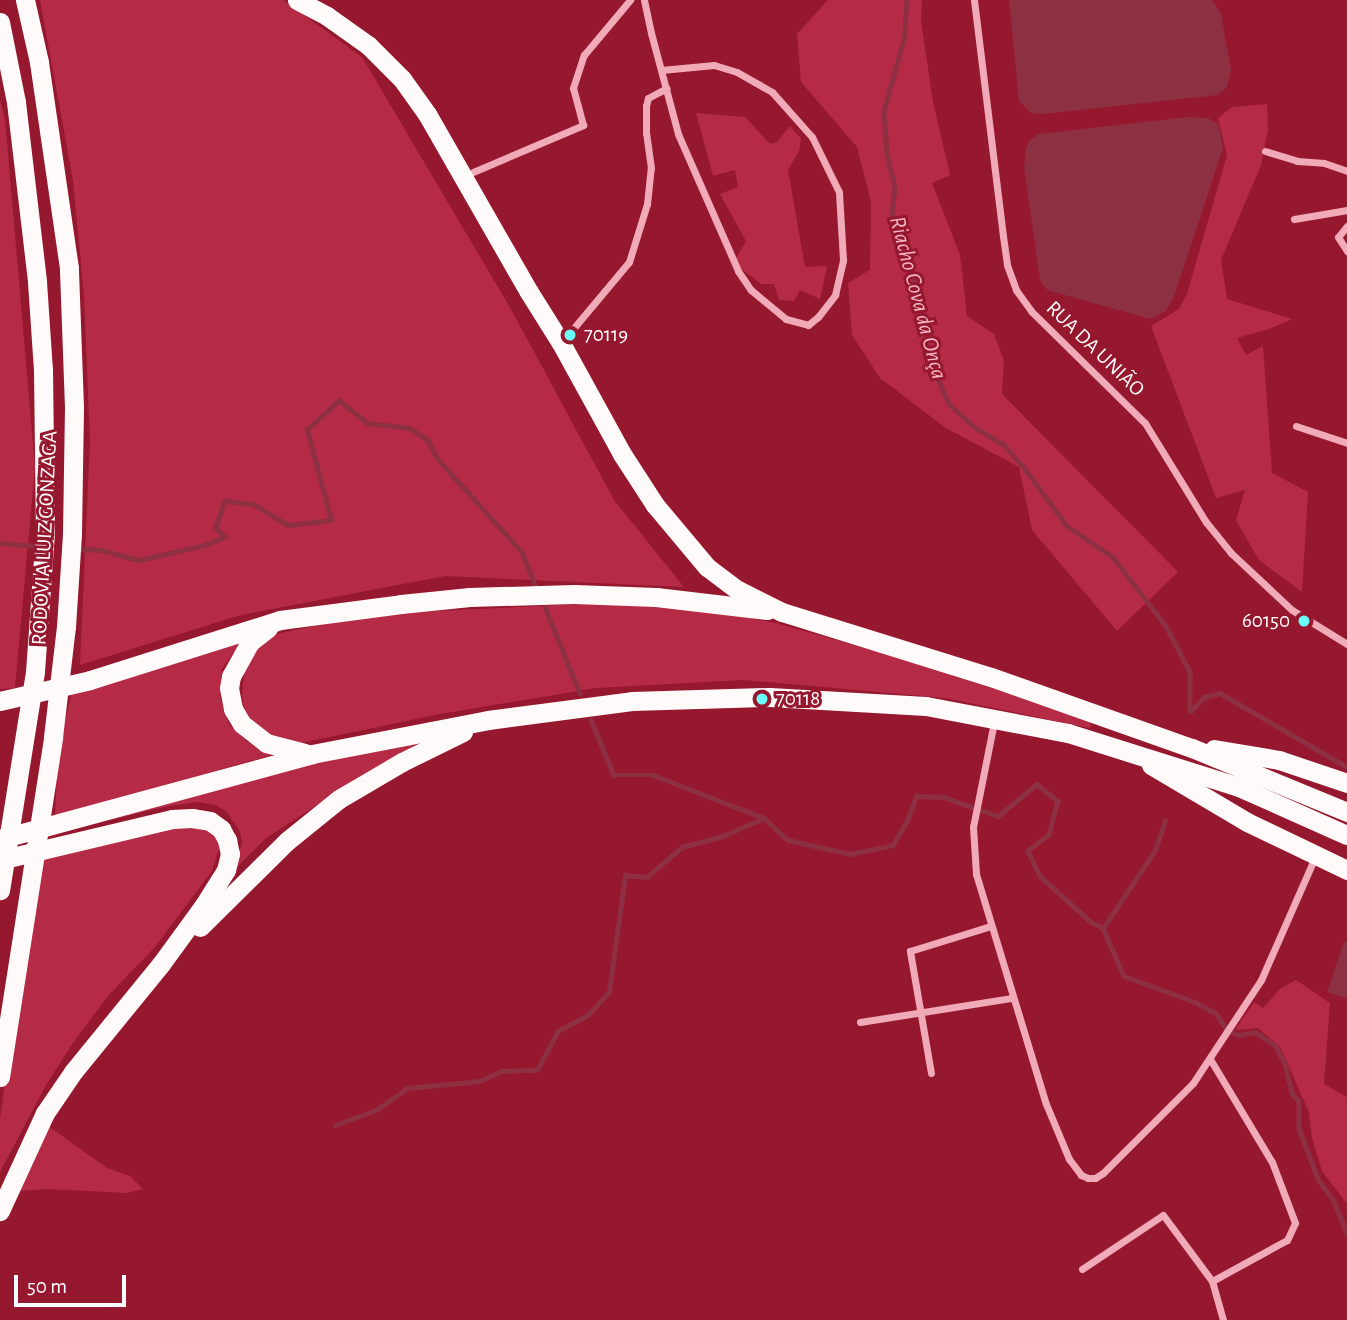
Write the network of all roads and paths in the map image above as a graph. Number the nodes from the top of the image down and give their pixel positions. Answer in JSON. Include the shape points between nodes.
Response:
{"nodes":[{"id":1,"x":25,"y":0,"type":"edge"},
{"id":2,"x":297,"y":0,"type":"edge"},
{"id":3,"x":630,"y":0,"type":"edge"},
{"id":4,"x":644,"y":0,"type":"edge"},
{"id":5,"x":974,"y":0,"type":"edge"},
{"id":6,"x":0,"y":22,"type":"edge"},
{"id":7,"x":0,"y":46,"type":"edge"},
{"id":8,"x":661,"y":70,"type":"junction"},
{"id":9,"x":667,"y":88,"type":"junction"},
{"id":10,"x":16,"y":102,"type":"junction"},
{"id":11,"x":1265,"y":152,"type":"dead end"},
{"id":12,"x":1347,"y":171,"type":"edge"},
{"id":13,"x":473,"y":172,"type":"dead end"},
{"id":14,"x":1347,"y":210,"type":"edge"},
{"id":15,"x":1294,"y":219,"type":"dead end"},
{"id":16,"x":1347,"y":226,"type":"edge"},
{"id":17,"x":1347,"y":251,"type":"edge"},
{"id":18,"x":561,"y":343,"type":"junction"},
{"id":19,"x":1296,"y":426,"type":"dead end"},
{"id":20,"x":1347,"y":443,"type":"edge"},
{"id":21,"x":782,"y":612,"type":"junction"},
{"id":22,"x":281,"y":620,"type":"junction"},
{"id":23,"x":1347,"y":644,"type":"edge"},
{"id":24,"x":0,"y":701,"type":"edge"},
{"id":25,"x":994,"y":718,"type":"junction"},
{"id":26,"x":488,"y":720,"type":"junction"},
{"id":27,"x":1192,"y":747,"type":"junction"},
{"id":28,"x":1127,"y":749,"type":"junction"},
{"id":29,"x":312,"y":754,"type":"junction"},
{"id":30,"x":1347,"y":783,"type":"edge"},
{"id":31,"x":1347,"y":811,"type":"edge"},
{"id":32,"x":1347,"y":835,"type":"edge"},
{"id":33,"x":0,"y":839,"type":"edge"},
{"id":34,"x":1316,"y":853,"type":"junction"},
{"id":35,"x":1347,"y":870,"type":"edge"},
{"id":36,"x":1,"y":874,"type":"edge"},
{"id":37,"x":990,"y":926,"type":"junction"},
{"id":38,"x":161,"y":964,"type":"junction"},
{"id":39,"x":1012,"y":998,"type":"junction"},
{"id":40,"x":921,"y":1014,"type":"junction"},
{"id":41,"x":860,"y":1022,"type":"dead end"},
{"id":42,"x":1210,"y":1059,"type":"junction"},
{"id":43,"x":930,"y":1073,"type":"dead end"},
{"id":44,"x":0,"y":1077,"type":"edge"},
{"id":45,"x":0,"y":1211,"type":"edge"},
{"id":46,"x":1082,"y":1269,"type":"dead end"},
{"id":47,"x":1212,"y":1281,"type":"junction"},
{"id":48,"x":1223,"y":1320,"type":"edge"}],
"edges":[{"from":1,"to":44,"type":"highway","name":"RODOVIA LUIZ GONZAGA","via":[[40,62],[69,268],[72,534],[66,627]]},
{"from":2,"to":18,"type":"highway","via":[[368,45],[402,79]]},
{"from":3,"to":13,"type":"street","via":[[584,55],[573,88],[583,125]]},
{"from":4,"to":8,"type":"street"},
{"from":5,"to":23,"type":"street","name":"RUA DA UNIÃO","via":[[1007,265],[1016,290],[1031,311],[1145,423],[1206,522],[1231,553],[1292,610]]},
{"from":6,"to":10,"type":"highway","name":"RODOVIA LUIZ GONZAGA"},
{"from":7,"to":10,"type":"highway"},
{"from":8,"to":9,"type":"street"},
{"from":8,"to":9,"type":"street","via":[[714,65],[737,72],[772,92],[812,138],[839,192],[843,260],[835,295],[808,325],[786,320],[751,290],[738,271],[678,134]]},
{"from":9,"to":18,"type":"street","via":[[648,99],[645,114],[651,168],[647,204],[629,262]]},
{"from":10,"to":36,"type":"highway","name":"RODOVIA LUIZ GONZAGA","via":[[43,361],[45,532],[35,672]]},
{"from":11,"to":12,"type":"street"},
{"from":14,"to":15,"type":"street"},
{"from":16,"to":17,"type":"street","via":[[1338,237]]},
{"from":18,"to":21,"type":"highway","via":[[622,454],[680,537],[706,567]]},
{"from":19,"to":20,"type":"street"},
{"from":21,"to":22,"type":"highway","via":[[656,597],[574,594],[456,598]]},
{"from":21,"to":27,"type":"highway","via":[[991,677]]},
{"from":22,"to":24,"type":"highway","via":[[90,680]]},
{"from":22,"to":29,"type":"highway","via":[[250,642],[231,676],[230,696],[242,724],[254,736],[284,749]]},
{"from":25,"to":26,"type":"highway","via":[[915,705],[770,697],[632,701]]},
{"from":25,"to":28,"type":"highway"},
{"from":25,"to":37,"type":"street","via":[[972,853]]},
{"from":26,"to":29,"type":"highway"},
{"from":26,"to":38,"type":"highway","via":[[339,799],[288,841]]},
{"from":27,"to":30,"type":"highway","via":[[1252,753]]},
{"from":27,"to":31,"type":"highway"},
{"from":28,"to":32,"type":"highway","via":[[1239,787]]},
{"from":28,"to":34,"type":"highway","via":[[1247,822]]},
{"from":29,"to":33,"type":"highway"},
{"from":34,"to":35,"type":"highway"},
{"from":34,"to":42,"type":"street","via":[[1261,980]]},
{"from":36,"to":38,"type":"highway","via":[[172,819],[210,821],[228,840],[226,870]]},
{"from":37,"to":39,"type":"street"},
{"from":37,"to":40,"type":"street","via":[[910,951]]},
{"from":38,"to":45,"type":"highway","via":[[45,1113]]},
{"from":39,"to":40,"type":"street"},
{"from":39,"to":42,"type":"street","via":[[1060,1137],[1075,1168],[1088,1178],[1103,1172],[1163,1115]]},
{"from":40,"to":41,"type":"street"},
{"from":40,"to":43,"type":"street"},
{"from":42,"to":47,"type":"street","via":[[1272,1162],[1295,1223],[1287,1240]]},
{"from":46,"to":47,"type":"street","via":[[1163,1215]]},
{"from":47,"to":48,"type":"street"}]}
